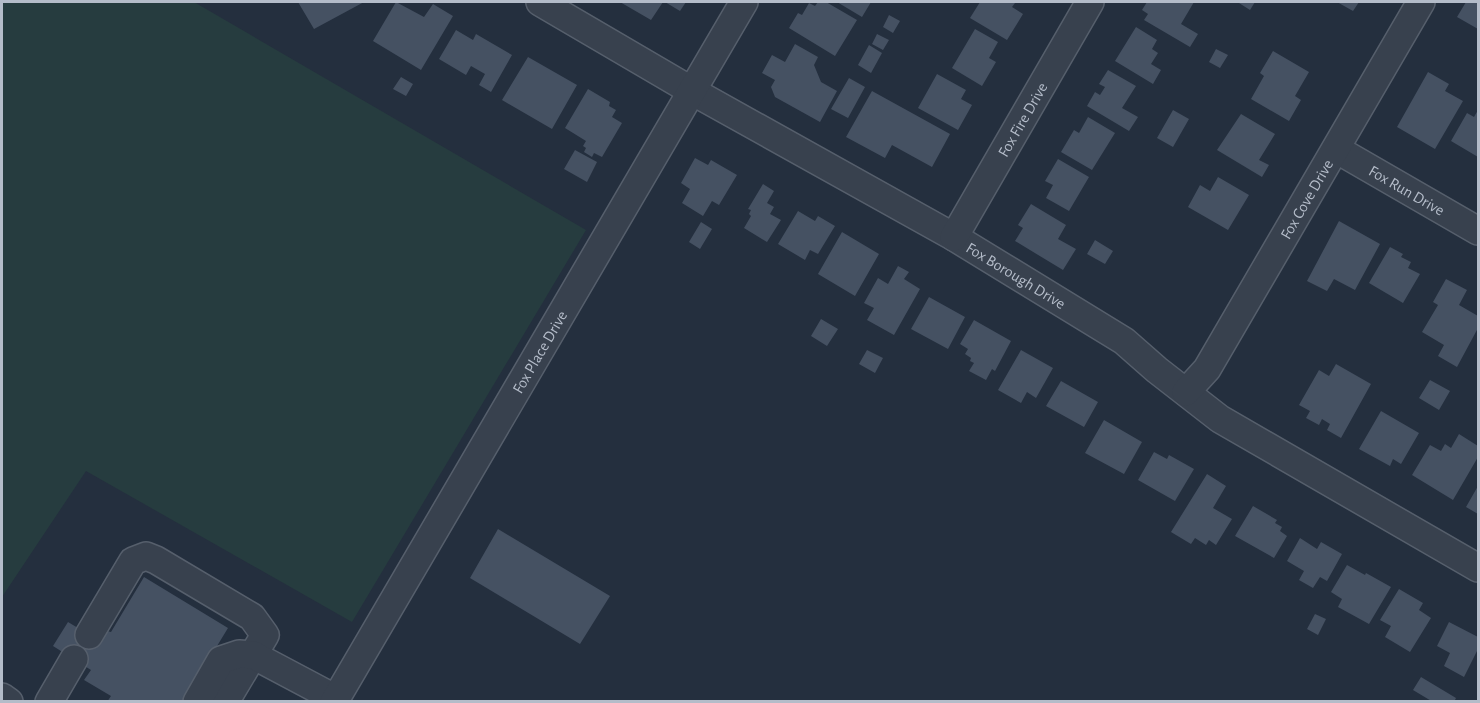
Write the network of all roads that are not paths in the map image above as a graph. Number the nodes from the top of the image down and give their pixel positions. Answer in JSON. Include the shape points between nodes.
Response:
{"nodes":[{"id":1,"x":540,"y":2,"type":"edge"},
{"id":2,"x":744,"y":2,"type":"edge"},
{"id":3,"x":1090,"y":2,"type":"edge"},
{"id":4,"x":1421,"y":2,"type":"edge"},
{"id":5,"x":692,"y":91,"type":"junction"},
{"id":6,"x":1336,"y":149,"type":"junction"},
{"id":7,"x":1479,"y":231,"type":"edge"},
{"id":8,"x":954,"y":237,"type":"junction"},
{"id":9,"x":1186,"y":392,"type":"junction"},
{"id":10,"x":1479,"y":568,"type":"edge"},
{"id":11,"x":89,"y":635,"type":"dead end"},
{"id":12,"x":253,"y":655,"type":"junction"},
{"id":13,"x":74,"y":659,"type":"dead end"},
{"id":14,"x":2,"y":698,"type":"edge"},
{"id":15,"x":335,"y":700,"type":"edge"},
{"id":16,"x":9,"y":702,"type":"edge"},
{"id":17,"x":49,"y":702,"type":"edge"},
{"id":18,"x":197,"y":702,"type":"edge"},
{"id":19,"x":225,"y":702,"type":"edge"}],
"edges":[{"from":1,"to":5,"type":"street","name":"Fox Borough Drive"},
{"from":2,"to":5,"type":"street","name":"Fox Place Drive"},
{"from":3,"to":8,"type":"street","name":"Fox Fire Drive"},
{"from":4,"to":6,"type":"street","name":"Fox Cove Drive"},
{"from":5,"to":8,"type":"street","name":"Fox Borough Drive"},
{"from":5,"to":15,"type":"street","name":"Fox Place Drive"},
{"from":6,"to":7,"type":"street","name":"Fox Run Drive"},
{"from":6,"to":9,"type":"street","name":"Fox Cove Drive","via":[[1207,369]]},
{"from":8,"to":9,"type":"street","name":"Fox Borough Drive","via":[[1124,340]]},
{"from":9,"to":10,"type":"street","name":"Fox Borough Drive","via":[[1221,419]]},
{"from":11,"to":12,"type":"street","via":[[133,561],[146,556],[252,617],[265,634]]},
{"from":12,"to":15,"type":"street"},
{"from":12,"to":18,"type":"street","via":[[238,654],[221,660]]},
{"from":12,"to":19,"type":"street"},
{"from":13,"to":17,"type":"street"},
{"from":14,"to":16,"type":"street"}]}
